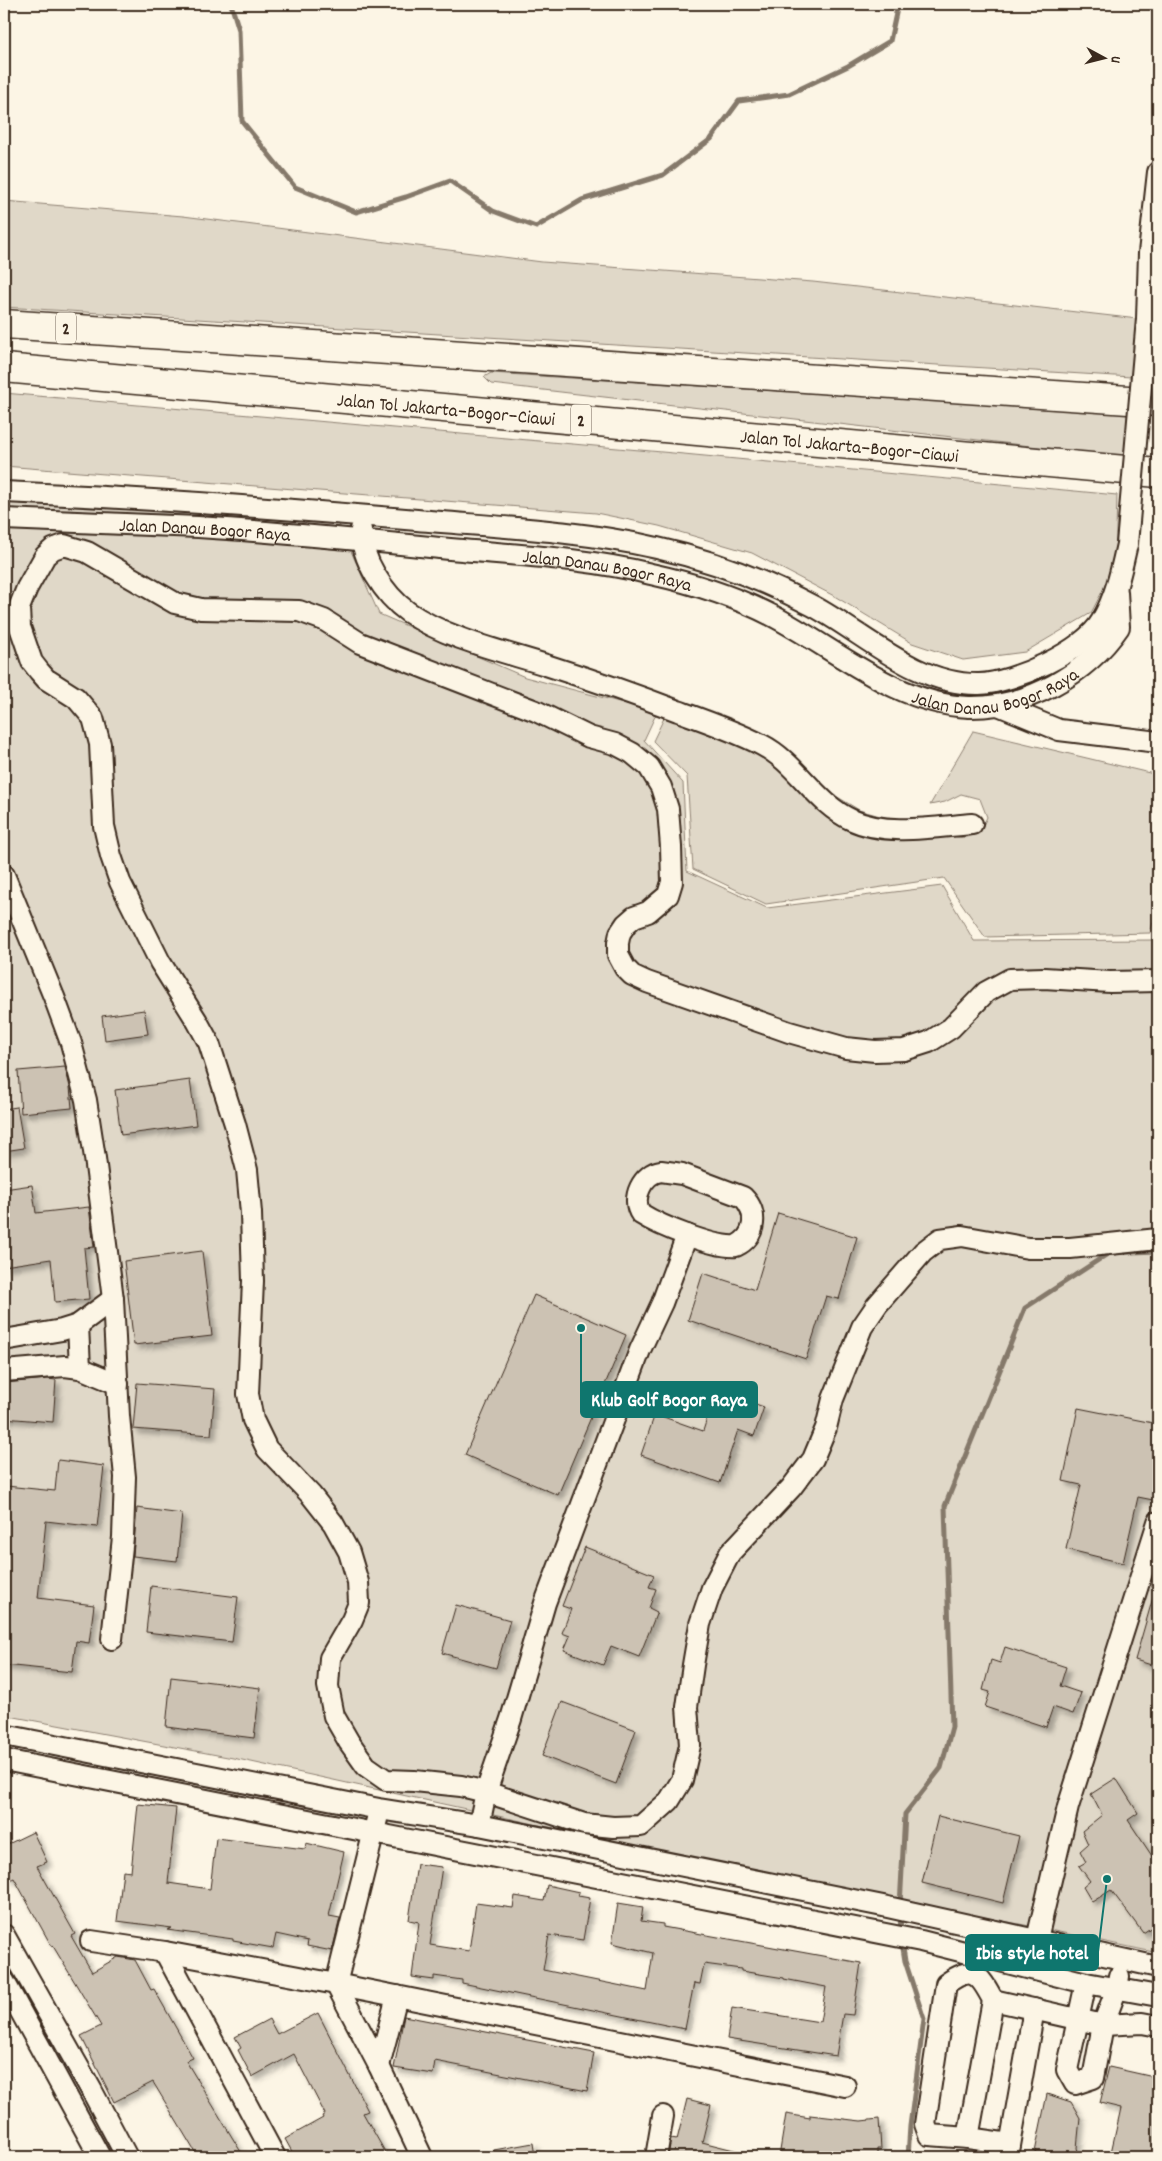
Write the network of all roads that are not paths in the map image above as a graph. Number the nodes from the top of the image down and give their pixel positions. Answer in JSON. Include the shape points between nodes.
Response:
{"nodes":[{"id":1,"x":1158,"y":172,"type":"edge"},
{"id":2,"x":4,"y":324,"type":"edge"},
{"id":3,"x":4,"y":368,"type":"edge"},
{"id":4,"x":1158,"y":402,"type":"edge"},
{"id":5,"x":1158,"y":473,"type":"edge"},
{"id":6,"x":4,"y":492,"type":"edge"},
{"id":7,"x":361,"y":514,"type":"junction"},
{"id":8,"x":4,"y":519,"type":"edge"},
{"id":9,"x":361,"y":541,"type":"junction"},
{"id":10,"x":1116,"y":590,"type":"junction"},
{"id":11,"x":998,"y":705,"type":"junction"},
{"id":12,"x":1158,"y":742,"type":"edge"},
{"id":13,"x":972,"y":824,"type":"dead end"},
{"id":14,"x":4,"y":875,"type":"edge"},
{"id":15,"x":1158,"y":981,"type":"edge"},
{"id":16,"x":687,"y":1234,"type":"junction"},
{"id":17,"x":1158,"y":1239,"type":"edge"},
{"id":18,"x":114,"y":1299,"type":"junction"},
{"id":19,"x":78,"y":1325,"type":"junction"},
{"id":20,"x":4,"y":1340,"type":"edge"},
{"id":21,"x":80,"y":1368,"type":"junction"},
{"id":22,"x":4,"y":1371,"type":"edge"},
{"id":23,"x":118,"y":1384,"type":"junction"},
{"id":24,"x":1158,"y":1522,"type":"edge"},
{"id":25,"x":112,"y":1639,"type":"dead end"},
{"id":26,"x":4,"y":1735,"type":"edge"},
{"id":27,"x":4,"y":1760,"type":"edge"},
{"id":28,"x":486,"y":1792,"type":"junction"},
{"id":29,"x":379,"y":1809,"type":"junction"},
{"id":30,"x":479,"y":1825,"type":"junction"},
{"id":31,"x":373,"y":1832,"type":"junction"},
{"id":32,"x":4,"y":1935,"type":"edge"},
{"id":33,"x":1037,"y":1939,"type":"junction"},
{"id":34,"x":91,"y":1941,"type":"dead end"},
{"id":35,"x":165,"y":1952,"type":"junction"},
{"id":36,"x":1122,"y":1960,"type":"junction"},
{"id":37,"x":1158,"y":1967,"type":"edge"},
{"id":38,"x":23,"y":1969,"type":"junction"},
{"id":39,"x":4,"y":1981,"type":"edge"},
{"id":40,"x":1086,"y":1983,"type":"junction"},
{"id":41,"x":336,"y":1984,"type":"junction"},
{"id":42,"x":1117,"y":1988,"type":"junction"},
{"id":43,"x":397,"y":1996,"type":"junction"},
{"id":44,"x":1158,"y":1996,"type":"edge"},
{"id":45,"x":993,"y":2000,"type":"junction"},
{"id":46,"x":1034,"y":2009,"type":"junction"},
{"id":47,"x":1077,"y":2019,"type":"junction"},
{"id":48,"x":1103,"y":2025,"type":"junction"},
{"id":49,"x":1158,"y":2026,"type":"edge"},
{"id":50,"x":379,"y":2066,"type":"junction"},
{"id":51,"x":845,"y":2086,"type":"dead end"},
{"id":52,"x":663,"y":2116,"type":"dead end"},
{"id":53,"x":968,"y":2138,"type":"junction"},
{"id":54,"x":1009,"y":2151,"type":"edge"},
{"id":55,"x":100,"y":2157,"type":"edge"},
{"id":56,"x":127,"y":2157,"type":"edge"},
{"id":57,"x":275,"y":2157,"type":"edge"},
{"id":58,"x":422,"y":2157,"type":"edge"},
{"id":59,"x":656,"y":2157,"type":"edge"}],
"edges":[{"from":1,"to":10,"type":"street","name":"Jalan Danau Bogor Raya","bridge":true,"via":[[1127,544]]},
{"from":2,"to":4,"type":"highway","number":"2"},
{"from":3,"to":5,"type":"highway","name":"Jalan Tol Jakarta–Bogor–Ciawi","number":"2"},
{"from":6,"to":7,"type":"street","name":"Jalan Danau Bogor Raya"},
{"from":7,"to":9,"type":"street"},
{"from":7,"to":10,"type":"street","name":"Jalan Danau Bogor Raya","via":[[588,536],[699,558],[759,580],[814,607],[935,677],[960,682],[992,683],[1024,674],[1061,656],[1100,624]]},
{"from":8,"to":9,"type":"street","name":"Jalan Danau Bogor Raya","via":[[201,527]]},
{"from":9,"to":11,"type":"street","name":"Jalan Danau Bogor Raya","via":[[598,564],[650,574],[716,593],[771,615],[869,673],[917,697],[946,705]]},
{"from":9,"to":13,"type":"street","via":[[386,590],[408,612],[482,645],[603,683],[755,742],[778,754],[823,800],[852,820],[909,829]]},
{"from":10,"to":11,"type":"street","name":"Jalan Danau Bogor Raya","via":[[1119,627],[1097,654],[1068,677],[1038,693]]},
{"from":11,"to":12,"type":"street","via":[[1059,730]]},
{"from":14,"to":18,"type":"street","via":[[54,997],[86,1100]]},
{"from":15,"to":28,"type":"street","via":[[1010,979],[986,992],[951,1028],[929,1042],[904,1050],[874,1052],[846,1048],[789,1032],[655,985],[632,975],[624,968],[618,955],[620,933],[626,924],[662,902],[672,882],[668,810],[662,787],[649,767],[632,753],[536,711],[367,646],[324,620],[299,611],[201,610],[175,603],[87,552],[64,545],[45,556],[19,608],[20,627],[28,652],[38,671],[76,698],[93,718],[100,744],[104,826],[120,882],[160,962],[209,1044],[247,1170],[253,1281],[248,1394],[253,1420],[267,1448],[333,1523],[358,1582],[359,1603],[330,1658],[328,1686],[334,1716],[366,1766],[386,1780],[462,1786]]},
{"from":16,"to":16,"type":"street","via":[[720,1245],[736,1246],[751,1233],[752,1208],[736,1193],[682,1174],[655,1172],[640,1188],[638,1211],[653,1222]]},
{"from":16,"to":28,"type":"street","via":[[545,1604]]},
{"from":17,"to":28,"type":"street","via":[[1070,1248],[1028,1248],[962,1236],[940,1239],[923,1252],[862,1327],[813,1459],[792,1488],[730,1553],[712,1588],[700,1624],[687,1707],[690,1745],[682,1780],[669,1801],[641,1826],[613,1827],[584,1824]]},
{"from":18,"to":19,"type":"street"},
{"from":18,"to":23,"type":"street"},
{"from":19,"to":20,"type":"street"},
{"from":19,"to":21,"type":"street"},
{"from":21,"to":22,"type":"street","via":[[65,1366]]},
{"from":21,"to":23,"type":"street"},
{"from":23,"to":25,"type":"street","via":[[125,1477],[123,1537]]},
{"from":24,"to":33,"type":"street","via":[[1068,1807]]},
{"from":26,"to":29,"type":"street"},
{"from":27,"to":31,"type":"street"},
{"from":28,"to":30,"type":"street"},
{"from":29,"to":30,"type":"street"},
{"from":29,"to":31,"type":"street"},
{"from":30,"to":33,"type":"street"},
{"from":31,"to":40,"type":"street","via":[[921,1941]]},
{"from":31,"to":41,"type":"street"},
{"from":32,"to":38,"type":"street"},
{"from":33,"to":36,"type":"street"},
{"from":34,"to":35,"type":"street"},
{"from":35,"to":41,"type":"street"},
{"from":35,"to":57,"type":"street"},
{"from":36,"to":37,"type":"street"},
{"from":36,"to":42,"type":"street"},
{"from":38,"to":39,"type":"street"},
{"from":38,"to":56,"type":"street"},
{"from":39,"to":55,"type":"street"},
{"from":40,"to":42,"type":"street"},
{"from":40,"to":47,"type":"street"},
{"from":41,"to":43,"type":"street"},
{"from":41,"to":50,"type":"street"},
{"from":42,"to":44,"type":"street"},
{"from":42,"to":48,"type":"street"},
{"from":43,"to":50,"type":"street"},
{"from":43,"to":51,"type":"street"},
{"from":45,"to":46,"type":"street"},
{"from":45,"to":53,"type":"street"},
{"from":45,"to":53,"type":"street","via":[[985,1984],[974,1974],[960,1973],[946,1984],[925,2124],[929,2135]]},
{"from":46,"to":47,"type":"street"},
{"from":46,"to":54,"type":"street"},
{"from":47,"to":48,"type":"street"},
{"from":47,"to":48,"type":"street","via":[[1067,2070],[1075,2084],[1093,2078]]},
{"from":48,"to":49,"type":"street","via":[[1142,2023]]},
{"from":50,"to":58,"type":"street"},
{"from":52,"to":59,"type":"street"},
{"from":53,"to":54,"type":"street"}]}
